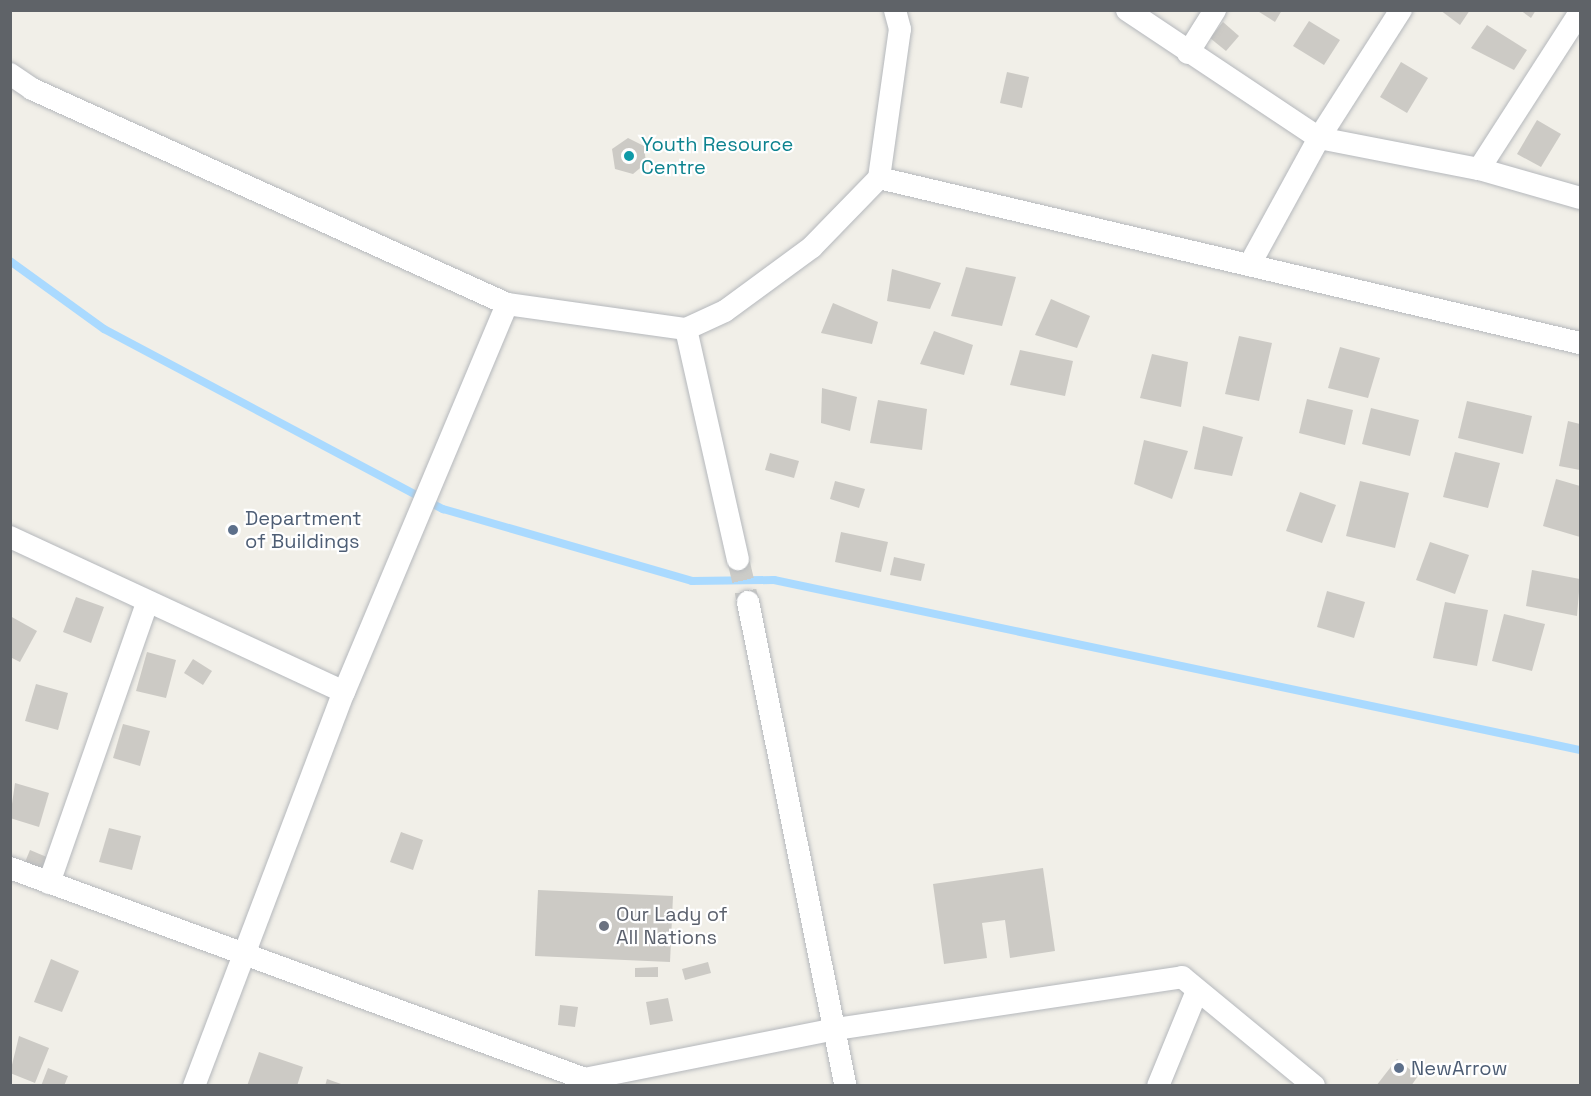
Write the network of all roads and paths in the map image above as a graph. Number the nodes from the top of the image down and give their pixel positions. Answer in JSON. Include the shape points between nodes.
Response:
{"nodes":[{"id":1,"x":895,"y":10,"type":"edge"},
{"id":2,"x":1127,"y":10,"type":"edge"},
{"id":3,"x":1215,"y":10,"type":"edge"},
{"id":4,"x":1401,"y":10,"type":"edge"},
{"id":5,"x":1581,"y":12,"type":"edge"},
{"id":6,"x":1188,"y":52,"type":"junction"},
{"id":7,"x":10,"y":74,"type":"edge"},
{"id":8,"x":1319,"y":138,"type":"junction"},
{"id":9,"x":1479,"y":169,"type":"junction"},
{"id":10,"x":879,"y":178,"type":"junction"},
{"id":11,"x":1581,"y":198,"type":"edge"},
{"id":12,"x":1250,"y":264,"type":"junction"},
{"id":13,"x":507,"y":304,"type":"junction"},
{"id":14,"x":686,"y":329,"type":"junction"},
{"id":15,"x":1581,"y":343,"type":"edge"},
{"id":16,"x":10,"y":537,"type":"edge"},
{"id":17,"x":738,"y":559,"type":"tunnel mouth"},
{"id":18,"x":748,"y":602,"type":"tunnel mouth"},
{"id":19,"x":147,"y":603,"type":"junction"},
{"id":20,"x":344,"y":692,"type":"junction"},
{"id":21,"x":10,"y":868,"type":"edge"},
{"id":22,"x":49,"y":883,"type":"junction"},
{"id":23,"x":245,"y":957,"type":"junction"},
{"id":24,"x":1197,"y":991,"type":"junction"},
{"id":25,"x":836,"y":1029,"type":"junction"},
{"id":26,"x":583,"y":1082,"type":"edge"},
{"id":27,"x":194,"y":1086,"type":"edge"},
{"id":28,"x":846,"y":1086,"type":"edge"},
{"id":29,"x":1158,"y":1086,"type":"edge"},
{"id":30,"x":1314,"y":1086,"type":"edge"}],
"edges":[{"from":1,"to":10,"type":"street","via":[[900,29]]},
{"from":2,"to":6,"type":"street"},
{"from":3,"to":6,"type":"street"},
{"from":4,"to":8,"type":"street"},
{"from":5,"to":9,"type":"street"},
{"from":6,"to":8,"type":"street"},
{"from":7,"to":13,"type":"street"},
{"from":8,"to":9,"type":"street"},
{"from":8,"to":12,"type":"street"},
{"from":9,"to":11,"type":"street"},
{"from":10,"to":12,"type":"street"},
{"from":10,"to":14,"type":"street","via":[[812,247],[725,311]]},
{"from":12,"to":15,"type":"street"},
{"from":13,"to":14,"type":"street"},
{"from":13,"to":20,"type":"street"},
{"from":14,"to":17,"type":"street"},
{"from":16,"to":19,"type":"street"},
{"from":18,"to":25,"type":"street"},
{"from":19,"to":20,"type":"street"},
{"from":19,"to":22,"type":"street"},
{"from":20,"to":23,"type":"street"},
{"from":21,"to":22,"type":"street"},
{"from":22,"to":23,"type":"street"},
{"from":23,"to":26,"type":"street"},
{"from":23,"to":27,"type":"street"},
{"from":24,"to":25,"type":"street","via":[[1182,977]]},
{"from":24,"to":29,"type":"street"},
{"from":24,"to":30,"type":"street"},
{"from":25,"to":26,"type":"street"},
{"from":25,"to":28,"type":"street"}]}
